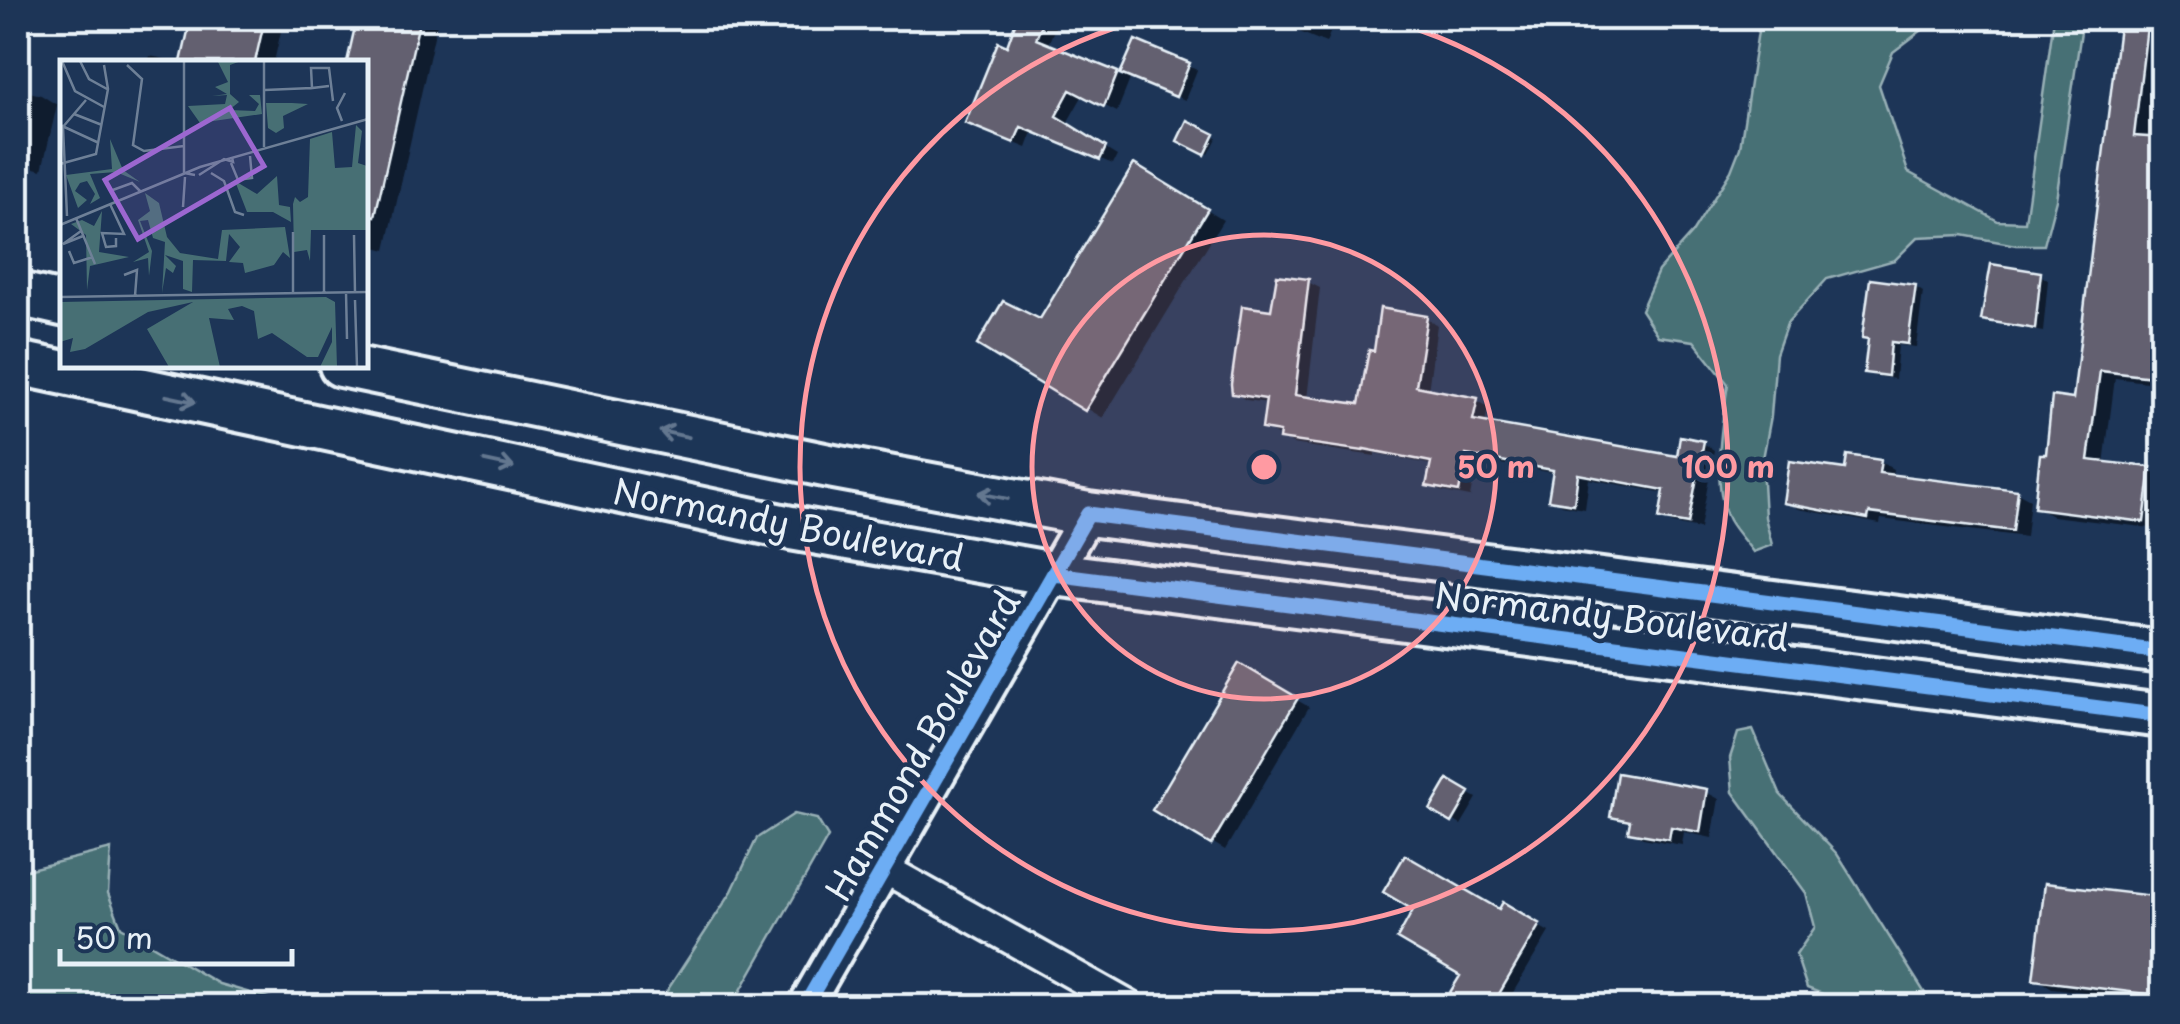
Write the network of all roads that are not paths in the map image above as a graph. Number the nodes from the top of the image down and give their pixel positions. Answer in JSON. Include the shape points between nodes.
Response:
{"nodes":[{"id":1,"x":18,"y":294,"type":"edge"},
{"id":2,"x":60,"y":304,"type":"edge"},
{"id":3,"x":18,"y":363,"type":"edge"},
{"id":4,"x":356,"y":368,"type":"edge"},
{"id":5,"x":462,"y":390,"type":"junction"},
{"id":6,"x":452,"y":454,"type":"junction"},
{"id":7,"x":1088,"y":514,"type":"junction"},
{"id":8,"x":1054,"y":574,"type":"junction"},
{"id":9,"x":2162,"y":652,"type":"edge"},
{"id":10,"x":2162,"y":716,"type":"edge"},
{"id":11,"x":885,"y":869,"type":"junction"},
{"id":12,"x":805,"y":1006,"type":"edge"},
{"id":13,"x":1130,"y":1006,"type":"edge"}],
"edges":[{"from":1,"to":2,"type":"main road"},
{"from":3,"to":6,"type":"main road","name":"Normandy Boulevard","one_way":true},
{"from":4,"to":5,"type":"main road","name":"Normandy Boulevard"},
{"from":5,"to":6,"type":"main road"},
{"from":7,"to":5,"type":"main road","name":"Normandy Boulevard","one_way":true},
{"from":6,"to":8,"type":"main road","name":"Normandy Boulevard","one_way":true,"via":[[791,528]]},
{"from":7,"to":8,"type":"street","name":"Hammond Boulevard"},
{"from":7,"to":9,"type":"main road","name":"Normandy Boulevard"},
{"from":8,"to":10,"type":"main road","name":"Normandy Boulevard"},
{"from":8,"to":11,"type":"street","name":"Hammond Boulevard"},
{"from":11,"to":12,"type":"street","name":"Hammond Boulevard"},
{"from":11,"to":13,"type":"street"}]}
